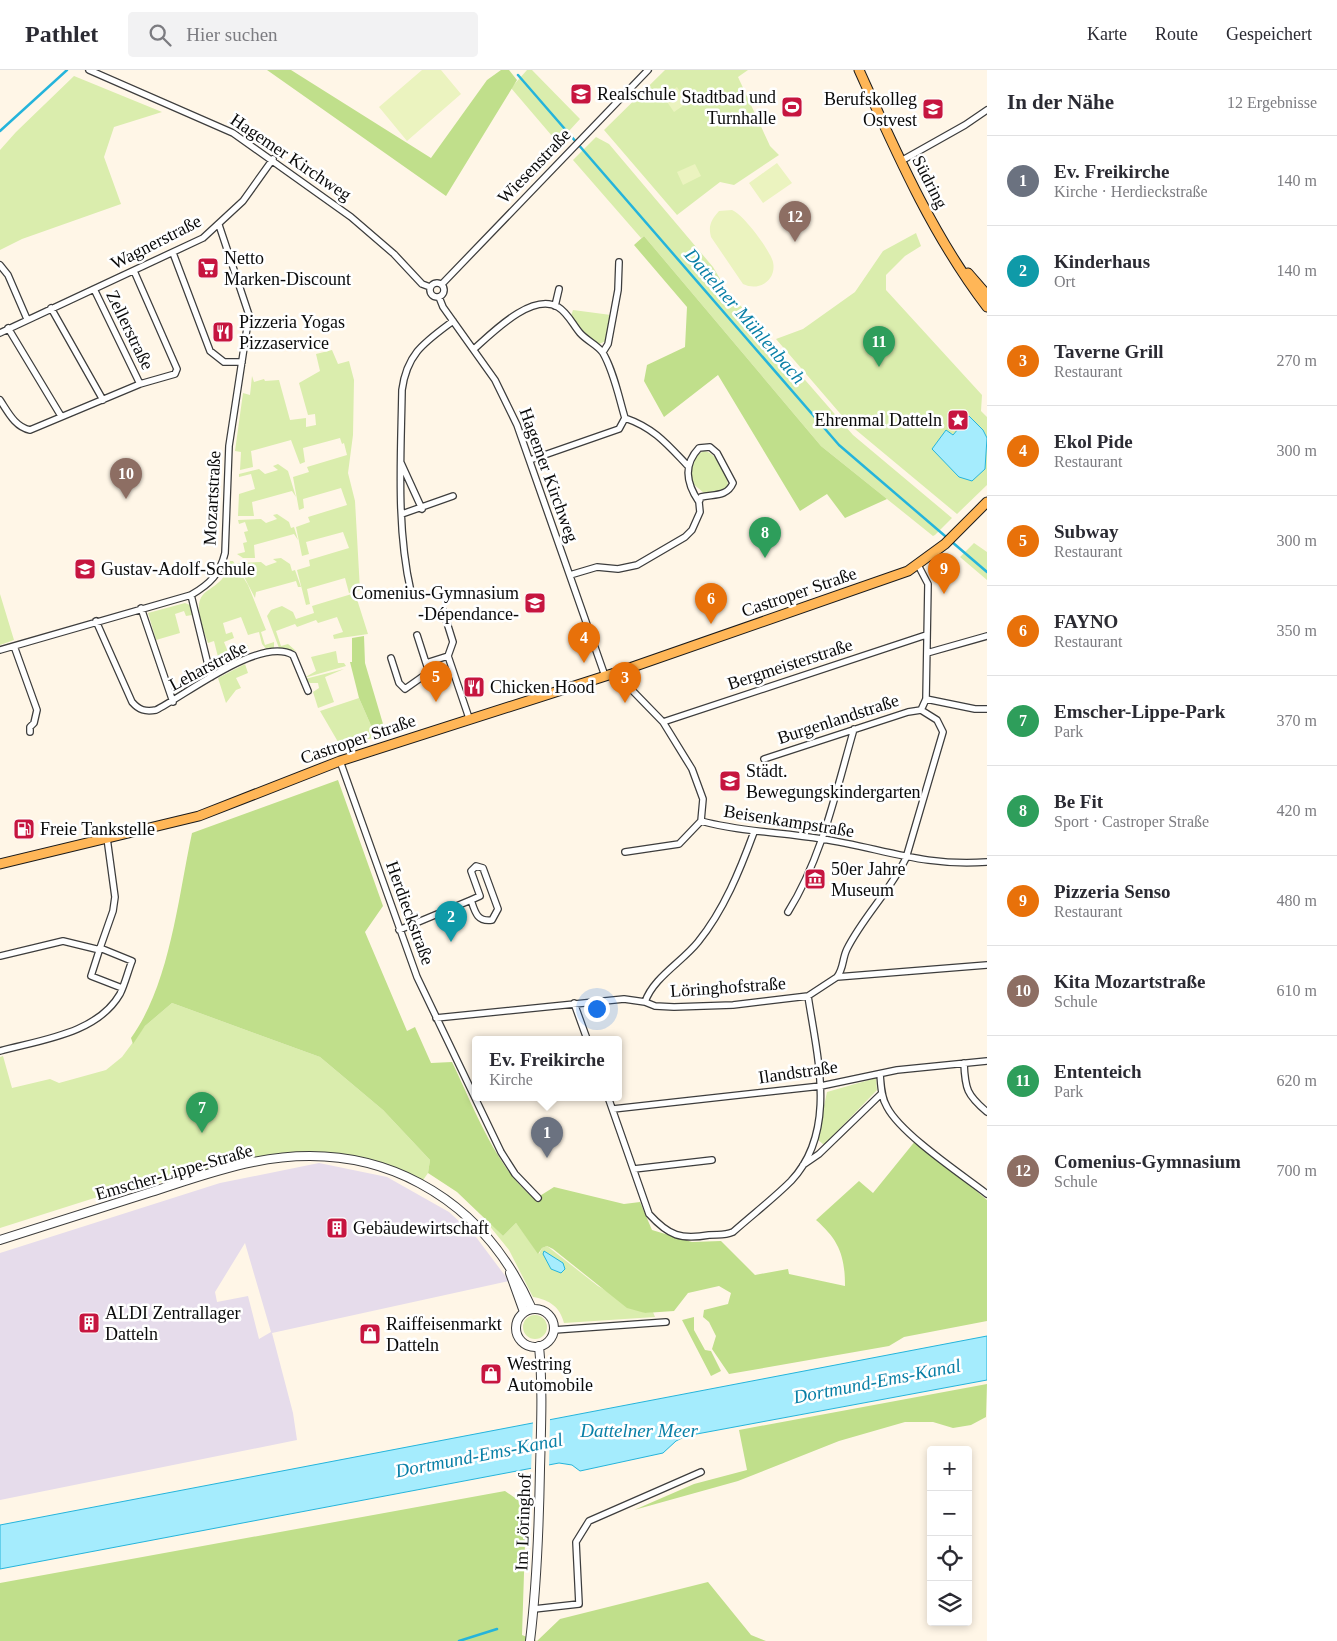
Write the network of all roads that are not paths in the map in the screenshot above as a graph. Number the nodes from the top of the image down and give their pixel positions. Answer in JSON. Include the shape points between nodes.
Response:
{"nodes":[{"id":1,"x":88,"y":70,"type":"edge"},
{"id":2,"x":648,"y":70,"type":"edge"},
{"id":3,"x":859,"y":70,"type":"edge"},
{"id":4,"x":987,"y":110,"type":"edge"},
{"id":5,"x":273,"y":159,"type":"junction"},
{"id":6,"x":901,"y":161,"type":"junction"},
{"id":7,"x":220,"y":225,"type":"junction"},
{"id":8,"x":173,"y":253,"type":"junction"},
{"id":9,"x":619,"y":262,"type":"dead end"},
{"id":10,"x":0,"y":265,"type":"edge"},
{"id":11,"x":134,"y":271,"type":"junction"},
{"id":12,"x":442,"y":284,"type":"junction"},
{"id":13,"x":430,"y":287,"type":"junction"},
{"id":14,"x":94,"y":289,"type":"junction"},
{"id":15,"x":559,"y":289,"type":"dead end"},
{"id":16,"x":985,"y":295,"type":"edge"},
{"id":17,"x":439,"y":297,"type":"junction"},
{"id":18,"x":555,"y":306,"type":"junction"},
{"id":19,"x":51,"y":308,"type":"junction"},
{"id":20,"x":987,"y":308,"type":"edge"},
{"id":21,"x":27,"y":319,"type":"junction"},
{"id":22,"x":454,"y":321,"type":"junction"},
{"id":23,"x":8,"y":328,"type":"junction"},
{"id":24,"x":0,"y":333,"type":"edge"},
{"id":25,"x":474,"y":349,"type":"junction"},
{"id":26,"x":603,"y":352,"type":"junction"},
{"id":27,"x":242,"y":362,"type":"junction"},
{"id":28,"x":140,"y":384,"type":"junction"},
{"id":29,"x":0,"y":400,"type":"edge"},
{"id":30,"x":103,"y":400,"type":"junction"},
{"id":31,"x":61,"y":416,"type":"junction"},
{"id":32,"x":626,"y":418,"type":"junction"},
{"id":33,"x":530,"y":460,"type":"junction"},
{"id":34,"x":401,"y":463,"type":"junction"},
{"id":35,"x":687,"y":465,"type":"junction"},
{"id":36,"x":453,"y":496,"type":"dead end"},
{"id":37,"x":699,"y":502,"type":"junction"},
{"id":38,"x":987,"y":502,"type":"edge"},
{"id":39,"x":422,"y":509,"type":"junction"},
{"id":40,"x":402,"y":514,"type":"junction"},
{"id":41,"x":918,"y":565,"type":"junction"},
{"id":42,"x":570,"y":575,"type":"junction"},
{"id":43,"x":411,"y":592,"type":"dead end"},
{"id":44,"x":191,"y":595,"type":"junction"},
{"id":45,"x":142,"y":608,"type":"junction"},
{"id":46,"x":443,"y":610,"type":"dead end"},
{"id":47,"x":96,"y":621,"type":"junction"},
{"id":48,"x":417,"y":635,"type":"dead end"},
{"id":49,"x":926,"y":635,"type":"junction"},
{"id":50,"x":987,"y":636,"type":"edge"},
{"id":51,"x":14,"y":646,"type":"junction"},
{"id":52,"x":0,"y":650,"type":"edge"},
{"id":53,"x":927,"y":653,"type":"junction"},
{"id":54,"x":448,"y":656,"type":"junction"},
{"id":55,"x":391,"y":658,"type":"dead end"},
{"id":56,"x":426,"y":663,"type":"junction"},
{"id":57,"x":621,"y":671,"type":"junction"},
{"id":58,"x":605,"y":676,"type":"junction"},
{"id":59,"x":211,"y":677,"type":"junction"},
{"id":60,"x":308,"y":691,"type":"dead end"},
{"id":61,"x":926,"y":699,"type":"junction"},
{"id":62,"x":173,"y":702,"type":"junction"},
{"id":63,"x":987,"y":709,"type":"edge"},
{"id":64,"x":921,"y":710,"type":"junction"},
{"id":65,"x":469,"y":718,"type":"junction"},
{"id":66,"x":663,"y":722,"type":"junction"},
{"id":67,"x":854,"y":729,"type":"junction"},
{"id":68,"x":30,"y":732,"type":"dead end"},
{"id":69,"x":764,"y":759,"type":"dead end"},
{"id":70,"x":340,"y":761,"type":"junction"},
{"id":71,"x":701,"y":821,"type":"junction"},
{"id":72,"x":754,"y":832,"type":"junction"},
{"id":73,"x":107,"y":838,"type":"junction"},
{"id":74,"x":822,"y":839,"type":"junction"},
{"id":75,"x":625,"y":852,"type":"dead end"},
{"id":76,"x":906,"y":858,"type":"junction"},
{"id":77,"x":987,"y":862,"type":"edge"},
{"id":78,"x":0,"y":864,"type":"edge"},
{"id":79,"x":471,"y":900,"type":"junction"},
{"id":80,"x":788,"y":912,"type":"dead end"},
{"id":81,"x":399,"y":930,"type":"junction"},
{"id":82,"x":100,"y":949,"type":"junction"},
{"id":83,"x":0,"y":956,"type":"edge"},
{"id":84,"x":987,"y":965,"type":"edge"},
{"id":85,"x":837,"y":977,"type":"junction"},
{"id":86,"x":122,"y":988,"type":"junction"},
{"id":87,"x":808,"y":996,"type":"junction"},
{"id":88,"x":645,"y":1002,"type":"junction"},
{"id":89,"x":574,"y":1004,"type":"junction"},
{"id":90,"x":436,"y":1018,"type":"junction"},
{"id":91,"x":586,"y":1036,"type":"edge"},
{"id":92,"x":0,"y":1051,"type":"edge"},
{"id":93,"x":987,"y":1061,"type":"edge"},
{"id":94,"x":964,"y":1063,"type":"junction"},
{"id":95,"x":880,"y":1074,"type":"junction"},
{"id":96,"x":821,"y":1086,"type":"junction"},
{"id":97,"x":472,"y":1092,"type":"edge"},
{"id":98,"x":882,"y":1094,"type":"junction"},
{"id":99,"x":476,"y":1101,"type":"edge"},
{"id":100,"x":609,"y":1101,"type":"edge"},
{"id":101,"x":612,"y":1109,"type":"junction"},
{"id":102,"x":987,"y":1112,"type":"edge"},
{"id":103,"x":712,"y":1160,"type":"dead end"},
{"id":104,"x":802,"y":1167,"type":"junction"},
{"id":105,"x":634,"y":1169,"type":"junction"},
{"id":106,"x":987,"y":1194,"type":"edge"},
{"id":107,"x":538,"y":1198,"type":"dead end"},
{"id":108,"x":0,"y":1240,"type":"edge"},
{"id":109,"x":528,"y":1310,"type":"junction"},
{"id":110,"x":666,"y":1322,"type":"dead end"},
{"id":111,"x":554,"y":1330,"type":"junction"},
{"id":112,"x":539,"y":1346,"type":"junction"},
{"id":113,"x":701,"y":1472,"type":"dead end"},
{"id":114,"x":534,"y":1609,"type":"junction"},
{"id":115,"x":530,"y":1641,"type":"edge"}],
"edges":[{"from":1,"to":5,"type":"street","name":"Hagemer Kirchweg","via":[[224,128]]},
{"from":2,"to":12,"type":"street","name":"Wiesenstraße"},
{"from":3,"to":6,"type":"main road","name":"Südring"},
{"from":4,"to":6,"type":"street"},
{"from":5,"to":7,"type":"street","name":"Wagnerstraße","via":[[243,201]]},
{"from":5,"to":13,"type":"street","name":"Hagemer Kirchweg","via":[[352,217],[422,284]]},
{"from":6,"to":16,"type":"main road","name":"Südring","via":[[949,253]]},
{"from":7,"to":8,"type":"street","name":"Wagnerstraße"},
{"from":7,"to":27,"type":"street","name":"Mozartstraße","via":[[248,309]]},
{"from":8,"to":11,"type":"street","name":"Wagnerstraße"},
{"from":8,"to":27,"type":"street","via":[[210,351],[224,362]]},
{"from":9,"to":26,"type":"street","via":[[618,290],[608,344]]},
{"from":10,"to":21,"type":"street"},
{"from":11,"to":14,"type":"street","name":"Wagnerstraße"},
{"from":11,"to":28,"type":"street","via":[[177,369],[175,374]]},
{"from":12,"to":13,"type":"street","via":[[435,282]]},
{"from":12,"to":17,"type":"street","via":[[444,291]]},
{"from":13,"to":17,"type":"street","name":"Hagemer Kirchweg","via":[[431,294]]},
{"from":14,"to":19,"type":"street","name":"Wagnerstraße"},
{"from":14,"to":28,"type":"street","name":"Zellerstraße"},
{"from":15,"to":18,"type":"street"},
{"from":16,"to":20,"type":"main road","name":"Südring"},
{"from":17,"to":22,"type":"street","name":"Hagemer Kirchweg"},
{"from":18,"to":25,"type":"street","via":[[541,304],[515,314]]},
{"from":18,"to":26,"type":"street","via":[[565,312],[582,335]]},
{"from":19,"to":21,"type":"street","name":"Wagnerstraße"},
{"from":19,"to":30,"type":"street"},
{"from":21,"to":23,"type":"street","name":"Wagnerstraße"},
{"from":22,"to":25,"type":"street","name":"Hagemer Kirchweg"},
{"from":22,"to":34,"type":"street","via":[[426,342],[411,358],[404,374]]},
{"from":23,"to":24,"type":"street","name":"Wagnerstraße"},
{"from":23,"to":31,"type":"street"},
{"from":25,"to":33,"type":"street","name":"Hagemer Kirchweg","via":[[498,386]]},
{"from":26,"to":32,"type":"street"},
{"from":27,"to":44,"type":"street","name":"Mozartstraße","via":[[229,446],[225,553],[216,576]]},
{"from":28,"to":30,"type":"street"},
{"from":29,"to":31,"type":"street","via":[[22,428],[30,430]]},
{"from":30,"to":31,"type":"street"},
{"from":32,"to":33,"type":"street","via":[[614,431]]},
{"from":32,"to":35,"type":"street","via":[[660,436]]},
{"from":33,"to":42,"type":"street","name":"Hagemer Kirchweg"},
{"from":34,"to":39,"type":"street"},
{"from":34,"to":40,"type":"street"},
{"from":35,"to":37,"type":"street","via":[[688,483]]},
{"from":35,"to":37,"type":"street","via":[[698,448],[710,447],[717,453],[733,483],[723,494],[702,497]]},
{"from":36,"to":39,"type":"street"},
{"from":37,"to":42,"type":"street","via":[[700,512],[692,530],[637,565],[618,569],[597,567]]},
{"from":38,"to":41,"type":"main road","name":"Castroper Straße","via":[[946,544]]},
{"from":39,"to":40,"type":"street"},
{"from":40,"to":43,"type":"street","via":[[405,566]]},
{"from":41,"to":49,"type":"street","via":[[928,584]]},
{"from":41,"to":57,"type":"main road","name":"Castroper Straße"},
{"from":42,"to":58,"type":"street","name":"Hagemer Kirchweg"},
{"from":44,"to":45,"type":"street","name":"Mozartstraße"},
{"from":44,"to":59,"type":"street"},
{"from":45,"to":47,"type":"street","name":"Mozartstraße"},
{"from":45,"to":62,"type":"street"},
{"from":46,"to":54,"type":"street","via":[[453,642]]},
{"from":47,"to":51,"type":"street","name":"Mozartstraße"},
{"from":47,"to":62,"type":"street","name":"Leharstraße","via":[[138,709],[148,712]]},
{"from":48,"to":56,"type":"street"},
{"from":49,"to":53,"type":"street"},
{"from":49,"to":66,"type":"street","name":"Bergmeisterstraße"},
{"from":50,"to":53,"type":"street"},
{"from":51,"to":52,"type":"street","name":"Mozartstraße"},
{"from":51,"to":68,"type":"street","via":[[37,710]]},
{"from":53,"to":61,"type":"street"},
{"from":54,"to":56,"type":"street"},
{"from":54,"to":65,"type":"street"},
{"from":55,"to":56,"type":"street","via":[[399,683],[405,689],[429,672]]},
{"from":57,"to":58,"type":"main road","name":"Castroper Straße"},
{"from":57,"to":66,"type":"street","name":"Beisenkampstraße","via":[[627,685]]},
{"from":58,"to":65,"type":"main road","name":"Castroper Straße"},
{"from":59,"to":60,"type":"street","name":"Leharstraße","via":[[252,656],[282,650],[293,655]]},
{"from":59,"to":62,"type":"street","name":"Leharstraße"},
{"from":61,"to":63,"type":"street"},
{"from":61,"to":64,"type":"street"},
{"from":64,"to":67,"type":"street","name":"Burgenlandstraße"},
{"from":64,"to":76,"type":"street","via":[[937,720],[943,732]]},
{"from":65,"to":70,"type":"main road","name":"Castroper Straße"},
{"from":66,"to":71,"type":"street","name":"Beisenkampstraße","via":[[692,769],[703,799]]},
{"from":67,"to":69,"type":"street","name":"Burgenlandstraße"},
{"from":67,"to":74,"type":"street"},
{"from":70,"to":73,"type":"main road","name":"Castroper Straße","via":[[199,816]]},
{"from":70,"to":81,"type":"street","name":"Herdieckstraße"},
{"from":71,"to":72,"type":"street","name":"Beisenkampstraße"},
{"from":71,"to":75,"type":"street","via":[[680,844]]},
{"from":72,"to":74,"type":"street","name":"Beisenkampstraße"},
{"from":72,"to":88,"type":"street","via":[[725,901],[704,934],[672,970],[652,986]]},
{"from":73,"to":78,"type":"main road","name":"Castroper Straße"},
{"from":73,"to":82,"type":"street","via":[[115,897]]},
{"from":74,"to":76,"type":"street","name":"Beisenkampstraße"},
{"from":74,"to":80,"type":"street","via":[[798,897]]},
{"from":76,"to":77,"type":"street","name":"Beisenkampstraße","via":[[956,864]]},
{"from":76,"to":85,"type":"street","via":[[848,948],[843,970]]},
{"from":79,"to":79,"type":"street","via":[[480,896],[472,871],[476,866],[483,868],[498,909],[496,916],[484,921],[477,917]]},
{"from":79,"to":81,"type":"street"},
{"from":81,"to":90,"type":"street","name":"Herdieckstraße"},
{"from":82,"to":83,"type":"street","via":[[63,941]]},
{"from":82,"to":86,"type":"street","via":[[91,976]]},
{"from":82,"to":86,"type":"street","via":[[132,961]]},
{"from":84,"to":85,"type":"street","name":"Löringhofstraße"},
{"from":85,"to":87,"type":"street","name":"Löringhofstraße"},
{"from":86,"to":92,"type":"street","via":[[111,1006],[86,1025]]},
{"from":87,"to":88,"type":"street","name":"Löringhofstraße","via":[[733,1005],[674,1007]]},
{"from":87,"to":96,"type":"street"},
{"from":88,"to":89,"type":"street","name":"Löringhofstraße","via":[[624,1000]]},
{"from":89,"to":90,"type":"street","name":"Löringhofstraße"},
{"from":89,"to":91,"type":"street"},
{"from":90,"to":97,"type":"street","name":"Herdieckstraße"},
{"from":93,"to":94,"type":"street","name":"Ilandstraße"},
{"from":94,"to":95,"type":"street","name":"Ilandstraße"},
{"from":94,"to":102,"type":"street","via":[[964,1084],[968,1094]]},
{"from":95,"to":96,"type":"street","name":"Ilandstraße"},
{"from":95,"to":98,"type":"street"},
{"from":96,"to":101,"type":"street","name":"Ilandstraße"},
{"from":96,"to":104,"type":"street","via":[[820,1115],[814,1142]]},
{"from":98,"to":104,"type":"street"},
{"from":98,"to":106,"type":"street","via":[[887,1108],[899,1124]]},
{"from":99,"to":107,"type":"street","name":"Herdieckstraße","via":[[515,1174]]},
{"from":100,"to":101,"type":"street"},
{"from":101,"to":105,"type":"street"},
{"from":103,"to":105,"type":"street"},
{"from":104,"to":105,"type":"street","via":[[791,1181],[732,1232],[688,1238],[658,1224],[649,1214]]},
{"from":108,"to":109,"type":"street","name":"Emscher-Lippe-Straße","via":[[216,1171],[254,1162],[295,1157],[354,1159],[421,1183],[470,1218],[518,1278]]},
{"from":109,"to":111,"type":"street","via":[[545,1312],[550,1316]]},
{"from":109,"to":112,"type":"street","via":[[516,1322],[517,1335],[526,1345]]},
{"from":110,"to":111,"type":"street"},
{"from":111,"to":112,"type":"street","via":[[549,1340]]},
{"from":112,"to":114,"type":"street","name":"Im Löringhof","via":[[542,1389]]},
{"from":113,"to":114,"type":"street","via":[[589,1521],[576,1542],[579,1604]]},
{"from":114,"to":115,"type":"street","name":"Im Löringhof"}]}
